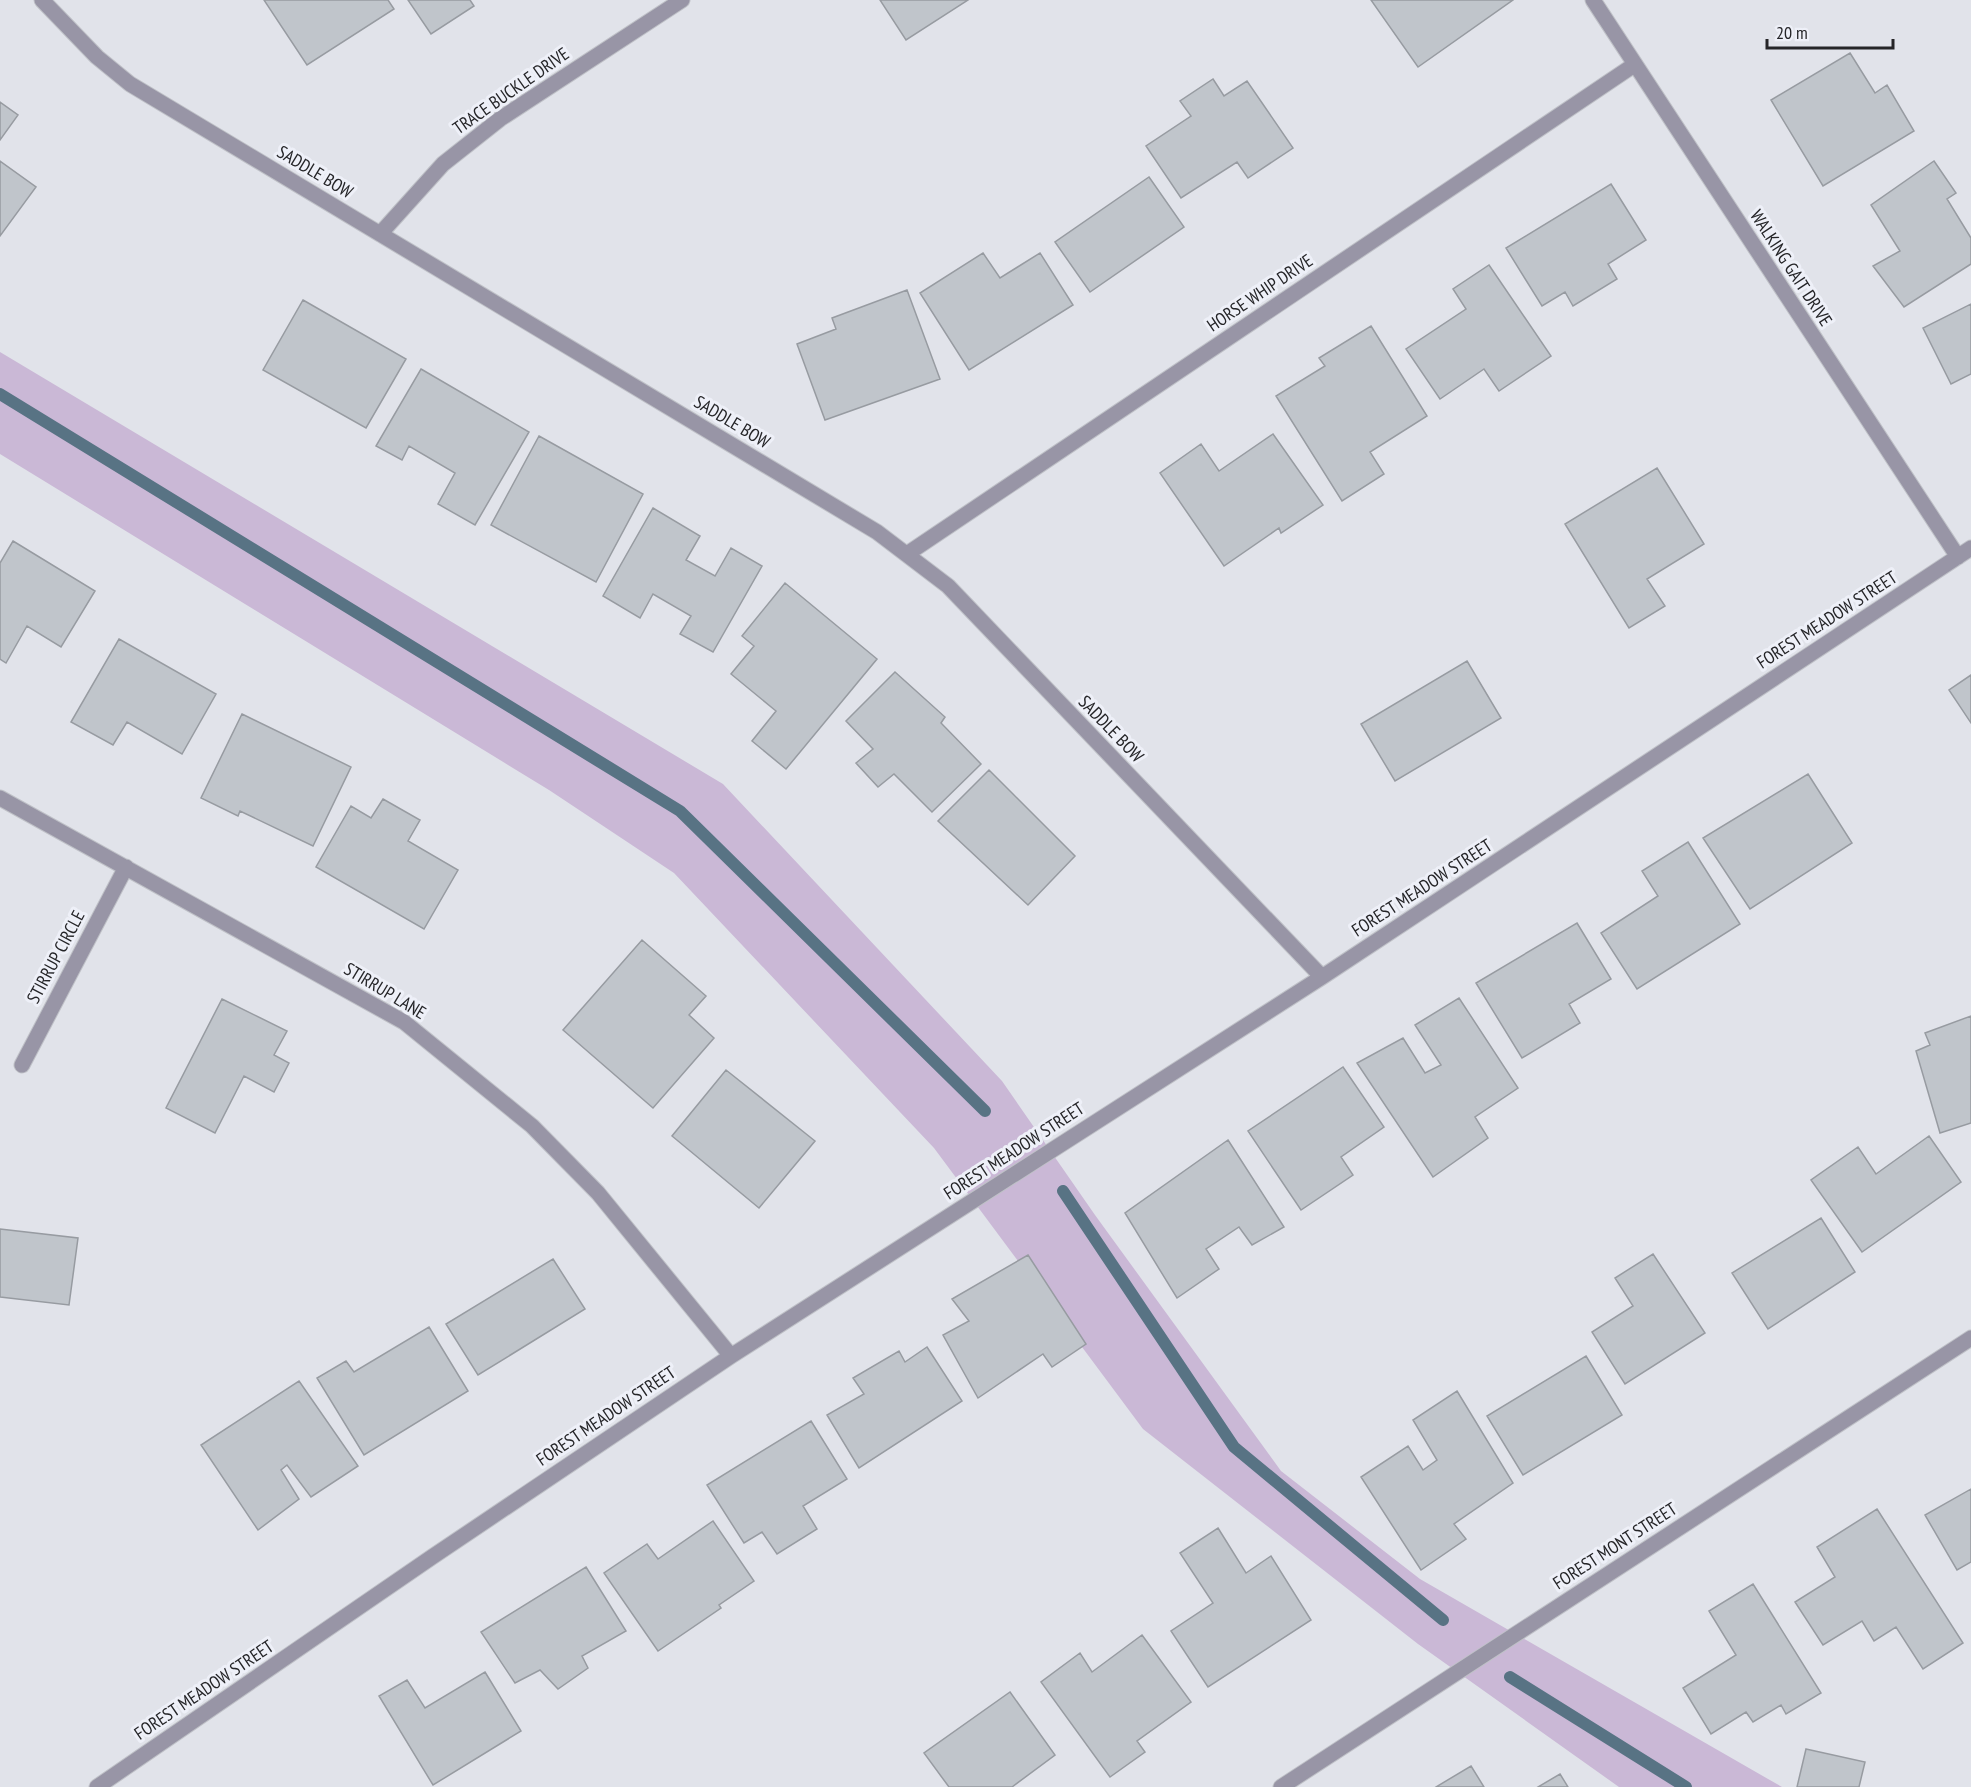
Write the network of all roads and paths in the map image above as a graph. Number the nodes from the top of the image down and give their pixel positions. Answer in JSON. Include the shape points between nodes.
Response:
{"nodes":[{"id":1,"x":42,"y":0,"type":"edge"},
{"id":2,"x":682,"y":0,"type":"edge"},
{"id":3,"x":1593,"y":0,"type":"edge"},
{"id":4,"x":1634,"y":65,"type":"junction"},
{"id":5,"x":380,"y":234,"type":"junction"},
{"id":6,"x":1964,"y":553,"type":"edge"},
{"id":7,"x":907,"y":554,"type":"junction"},
{"id":8,"x":0,"y":798,"type":"edge"},
{"id":9,"x":126,"y":867,"type":"junction"},
{"id":10,"x":1322,"y":977,"type":"junction"},
{"id":11,"x":22,"y":1065,"type":"dead end"},
{"id":12,"x":1971,"y":1338,"type":"edge"},
{"id":13,"x":731,"y":1356,"type":"junction"},
{"id":14,"x":97,"y":1787,"type":"edge"},
{"id":15,"x":1281,"y":1787,"type":"edge"}],
"edges":[{"from":1,"to":5,"type":"street","name":"SADDLE BOW","via":[[97,57],[130,84]]},
{"from":2,"to":5,"type":"street","name":"TRACE BUCKLE DRIVE","via":[[500,119],[443,164]]},
{"from":3,"to":4,"type":"street","name":"WALKING GAIT DRIVE"},
{"from":4,"to":6,"type":"street","name":"WALKING GAIT DRIVE"},
{"from":4,"to":7,"type":"street","name":"HORSE WHIP DRIVE"},
{"from":5,"to":7,"type":"street","name":"SADDLE BOW","via":[[877,532]]},
{"from":6,"to":10,"type":"street","name":"FOREST MEADOW STREET"},
{"from":7,"to":10,"type":"street","name":"SADDLE BOW","via":[[948,586]]},
{"from":8,"to":9,"type":"street","name":"STIRRUP LANE"},
{"from":9,"to":11,"type":"street","name":"STIRRUP CIRCLE"},
{"from":9,"to":13,"type":"street","name":"STIRRUP LANE","via":[[413,1030],[532,1126],[598,1193]]},
{"from":10,"to":13,"type":"street","name":"FOREST MEADOW STREET"},
{"from":12,"to":15,"type":"street","name":"FOREST MONT STREET"},
{"from":13,"to":14,"type":"street","name":"FOREST MEADOW STREET"}]}
